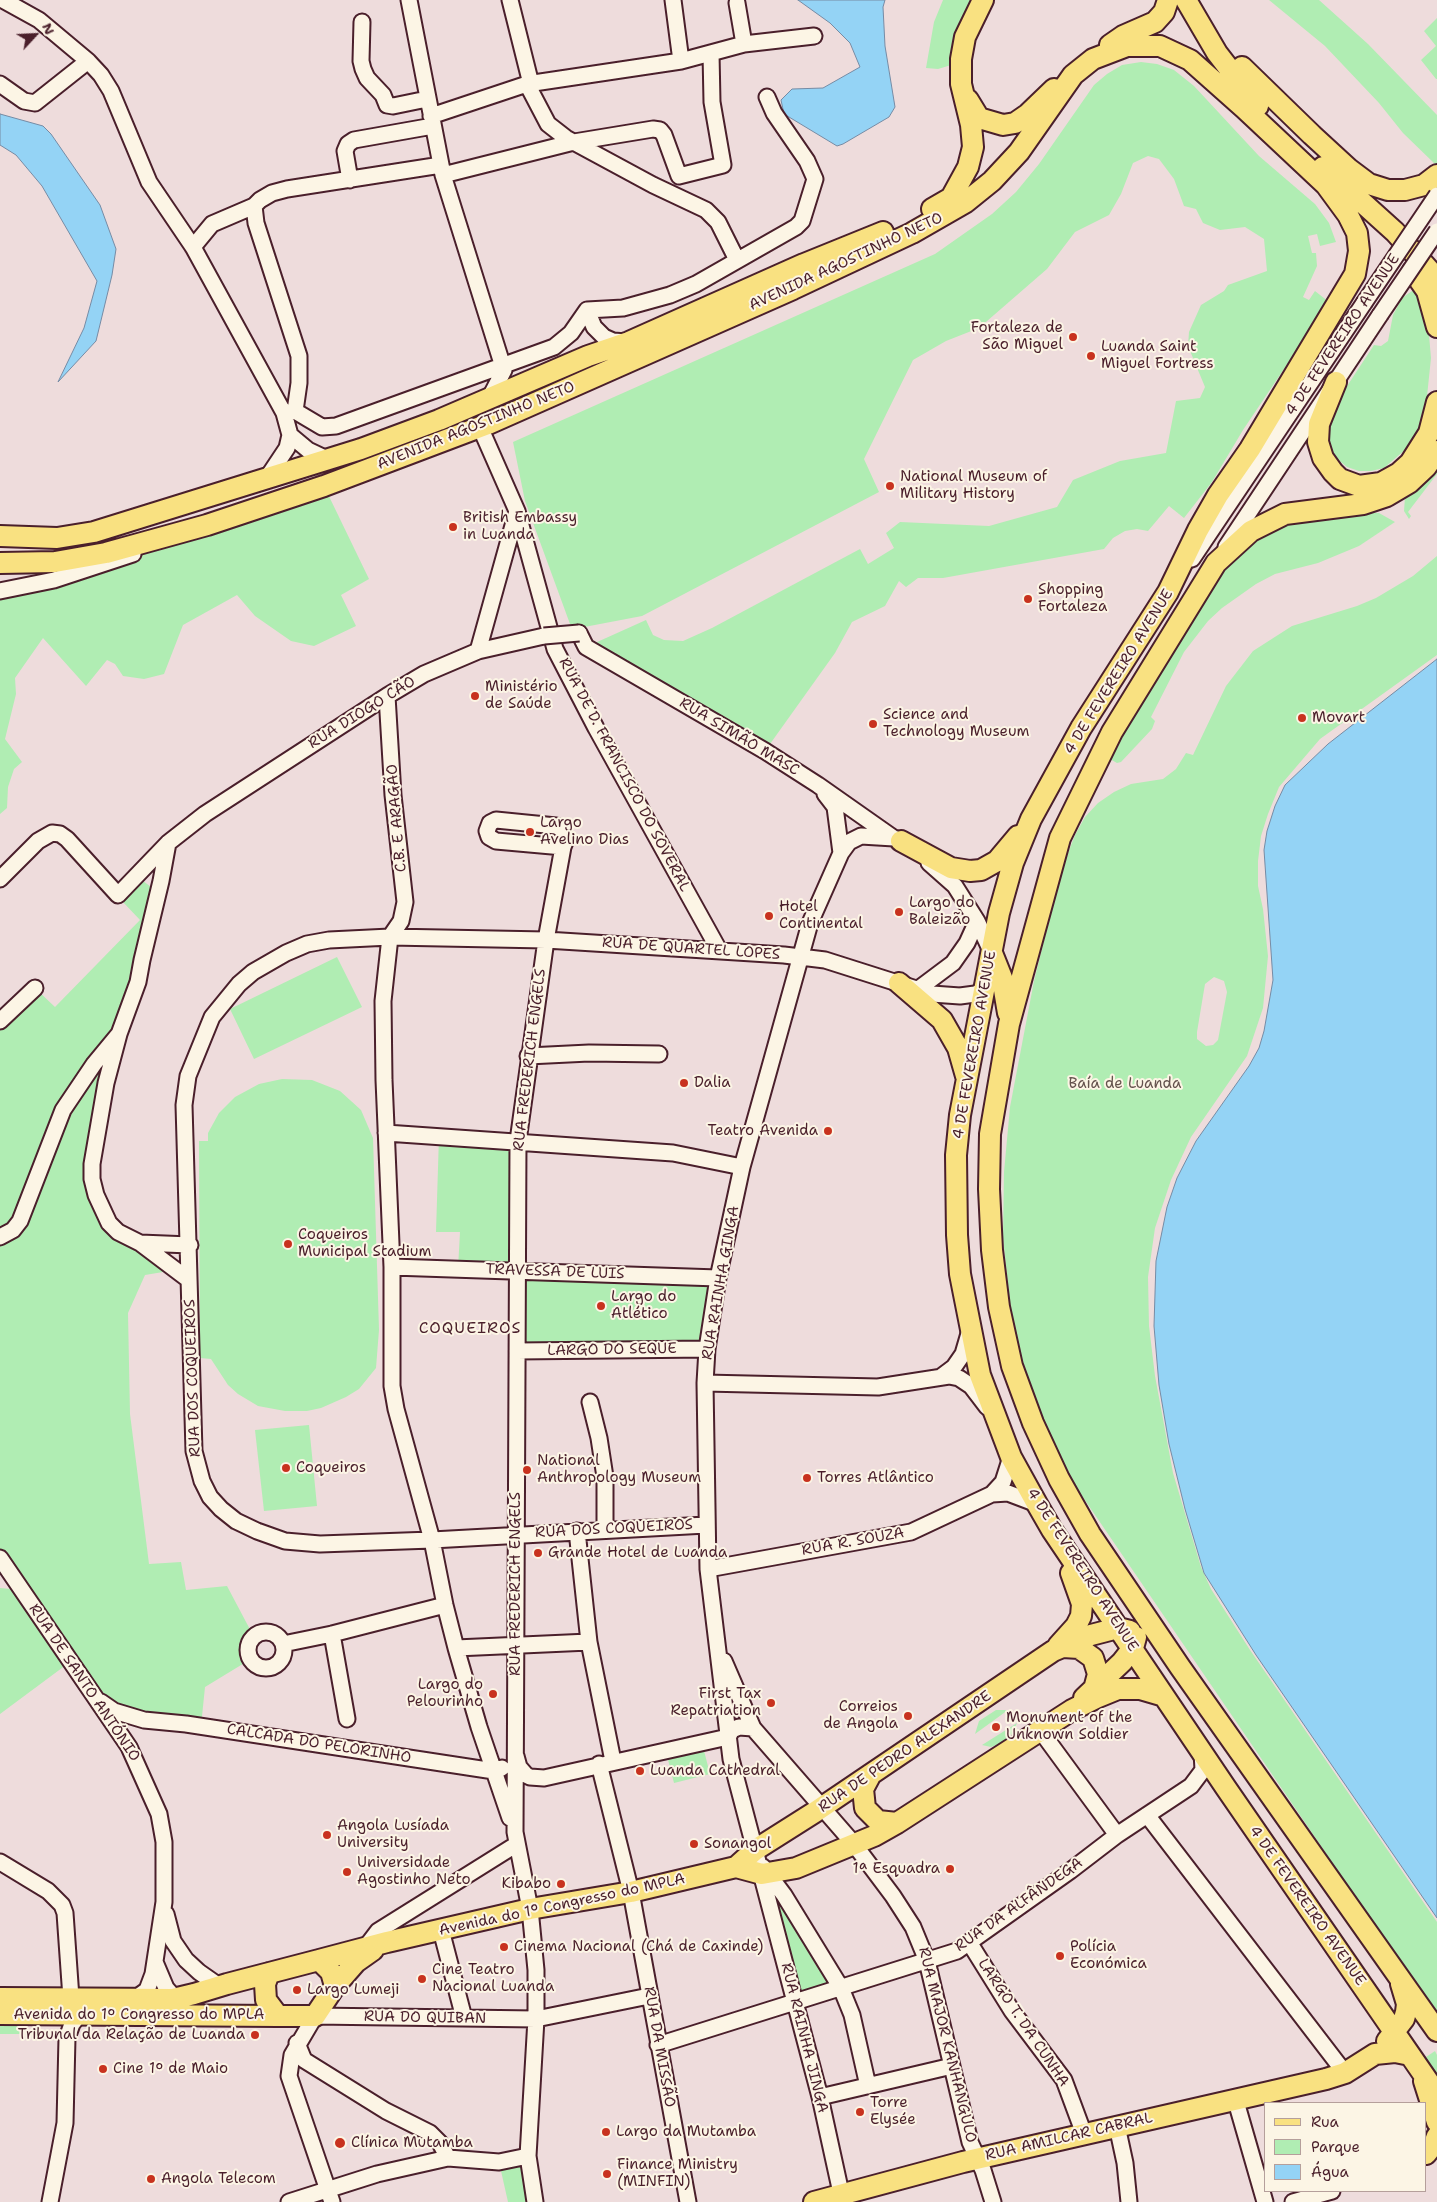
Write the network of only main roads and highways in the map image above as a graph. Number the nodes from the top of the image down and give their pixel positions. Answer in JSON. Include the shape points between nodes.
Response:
{"nodes":[{"id":1,"x":983,"y":0,"type":"edge"},
{"id":2,"x":1168,"y":0,"type":"edge"},
{"id":3,"x":1186,"y":0,"type":"edge"},
{"id":4,"x":1192,"y":0,"type":"edge"},
{"id":5,"x":1094,"y":59,"type":"junction"},
{"id":6,"x":1073,"y":75,"type":"junction"},
{"id":7,"x":961,"y":84,"type":"junction"},
{"id":8,"x":1437,"y":175,"type":"edge"},
{"id":9,"x":1326,"y":185,"type":"junction"},
{"id":10,"x":1437,"y":282,"type":"edge"},
{"id":11,"x":1437,"y":327,"type":"edge"},
{"id":12,"x":1336,"y":382,"type":"road end"},
{"id":13,"x":1437,"y":402,"type":"edge"},
{"id":14,"x":1437,"y":451,"type":"edge"},
{"id":15,"x":0,"y":536,"type":"edge"},
{"id":16,"x":0,"y":563,"type":"edge"},
{"id":17,"x":1168,"y":592,"type":"joint"},
{"id":18,"x":1031,"y":818,"type":"junction"},
{"id":19,"x":898,"y":840,"type":"road end"},
{"id":20,"x":1032,"y":941,"type":"junction"},
{"id":21,"x":994,"y":984,"type":"junction"},
{"id":22,"x":908,"y":987,"type":"road end"},
{"id":23,"x":1009,"y":1024,"type":"junction"},
{"id":24,"x":966,"y":1079,"type":"junction"},
{"id":25,"x":1052,"y":1530,"type":"junction"},
{"id":26,"x":1111,"y":1566,"type":"junction"},
{"id":27,"x":1118,"y":1628,"type":"junction"},
{"id":28,"x":1135,"y":1641,"type":"junction"},
{"id":29,"x":1058,"y":1650,"type":"junction"},
{"id":30,"x":1180,"y":1667,"type":"junction"},
{"id":31,"x":1094,"y":1690,"type":"junction"},
{"id":32,"x":1164,"y":1696,"type":"junction"},
{"id":33,"x":1072,"y":1710,"type":"junction"},
{"id":34,"x":871,"y":1774,"type":"junction"},
{"id":35,"x":897,"y":1823,"type":"junction"},
{"id":36,"x":761,"y":1865,"type":"junction"},
{"id":37,"x":387,"y":1942,"type":"junction"},
{"id":38,"x":319,"y":1960,"type":"junction"},
{"id":39,"x":1397,"y":1972,"type":"junction"},
{"id":40,"x":269,"y":1973,"type":"junction"},
{"id":41,"x":335,"y":1986,"type":"junction"},
{"id":42,"x":0,"y":1998,"type":"edge"},
{"id":43,"x":75,"y":2006,"type":"junction"},
{"id":44,"x":0,"y":2014,"type":"edge"},
{"id":45,"x":278,"y":2016,"type":"junction"},
{"id":46,"x":1437,"y":2031,"type":"edge"},
{"id":47,"x":1394,"y":2032,"type":"junction"},
{"id":48,"x":1365,"y":2060,"type":"junction"},
{"id":49,"x":1415,"y":2061,"type":"junction"},
{"id":50,"x":1437,"y":2094,"type":"edge"},
{"id":51,"x":1437,"y":2122,"type":"edge"},
{"id":52,"x":1437,"y":2136,"type":"edge"},
{"id":53,"x":1427,"y":2153,"type":"edge"},
{"id":54,"x":842,"y":2198,"type":"edge"},
{"id":55,"x":814,"y":2202,"type":"edge"}],
"edges":[{"from":1,"to":7,"type":"main road","name":"AVENIDA AGOSTINHO NETO","via":[[965,37]]},
{"from":2,"to":5,"type":"main road","via":[[1156,22],[1117,38]]},
{"from":3,"to":10,"type":"main road","via":[[1229,70],[1259,106],[1395,232]]},
{"from":4,"to":8,"type":"main road","via":[[1235,60],[1255,81],[1369,184],[1388,190],[1418,186]]},
{"from":5,"to":6,"type":"main road","name":"AVENIDA AGOSTINHO NETO"},
{"from":5,"to":9,"type":"main road","name":"AVENIDA AGOSTINHO NETO","via":[[1137,45],[1160,46],[1183,56],[1237,101]]},
{"from":6,"to":7,"type":"main road","via":[[1049,92],[1028,114],[1014,123],[1003,125],[979,118]]},
{"from":6,"to":16,"type":"main road","name":"AVENIDA AGOSTINHO NETO","via":[[1029,140],[978,193],[949,214],[793,289],[480,426],[324,486],[207,526],[81,558],[28,564]]},
{"from":7,"to":15,"type":"main road","name":"AVENIDA AGOSTINHO NETO","via":[[971,126],[972,147],[968,167],[950,198],[912,220],[629,342],[408,432],[94,532],[57,538]]},
{"from":9,"to":11,"type":"main road","via":[[1390,244],[1422,281]]},
{"from":9,"to":17,"type":"main road","name":"AVENIDA AGOSTINHO NETO","via":[[1357,233],[1359,251],[1354,274],[1250,449],[1206,516]]},
{"from":12,"to":13,"type":"main road","via":[[1319,424],[1318,442],[1323,458],[1333,472],[1340,479],[1359,486],[1381,483],[1410,462],[1429,433]]},
{"from":14,"to":20,"type":"main road","name":"4 DE FEVEREIRO AVENUE","via":[[1409,483],[1387,496],[1363,504],[1285,514],[1251,531],[1216,563],[1104,747],[1060,838]]},
{"from":17,"to":18,"type":"main road","name":"4 DE FEVEREIRO AVENUE","via":[[1082,728]]},
{"from":18,"to":19,"type":"main road","via":[[997,861],[981,870],[951,868]]},
{"from":18,"to":21,"type":"main road","name":"4 DE FEVEREIRO AVENUE","via":[[1005,889],[992,953]]},
{"from":20,"to":21,"type":"main road","via":[[1020,962]]},
{"from":20,"to":23,"type":"main road","name":"4 DE FEVEREIRO AVENUE"},
{"from":21,"to":23,"type":"main road"},
{"from":21,"to":24,"type":"main road","name":"4 DE FEVEREIRO AVENUE"},
{"from":22,"to":24,"type":"main road","via":[[942,1020],[958,1048]]},
{"from":23,"to":26,"type":"main road","name":"4 DE FEVEREIRO AVENUE","via":[[990,1134],[992,1250],[999,1307],[1012,1366],[1033,1423],[1059,1479]]},
{"from":24,"to":25,"type":"main road","name":"4 DE FEVEREIRO AVENUE","via":[[956,1155],[956,1200],[960,1274],[970,1330],[994,1417],[1011,1457]]},
{"from":25,"to":27,"type":"main road","name":"4 DE FEVEREIRO AVENUE"},
{"from":25,"to":29,"type":"main road","via":[[1082,1604],[1076,1626]]},
{"from":26,"to":28,"type":"main road","via":[[1130,1604]]},
{"from":26,"to":30,"type":"main road","name":"4 DE FEVEREIRO AVENUE"},
{"from":27,"to":28,"type":"main road","name":"4 DE FEVEREIRO AVENUE"},
{"from":27,"to":29,"type":"main road","via":[[1091,1634]]},
{"from":28,"to":30,"type":"main road","via":[[1151,1641]]},
{"from":28,"to":31,"type":"main road","via":[[1122,1662]]},
{"from":28,"to":32,"type":"main road","name":"4 DE FEVEREIRO AVENUE"},
{"from":29,"to":31,"type":"main road","via":[[1079,1648],[1093,1658],[1098,1674]]},
{"from":29,"to":34,"type":"main road","name":"RUA DE PEDRO ALEXANDRE"},
{"from":30,"to":39,"type":"main road","name":"4 DE FEVEREIRO AVENUE"},
{"from":31,"to":33,"type":"main road"},
{"from":32,"to":33,"type":"main road","via":[[1118,1689]]},
{"from":32,"to":47,"type":"main road","name":"4 DE FEVEREIRO AVENUE"},
{"from":33,"to":35,"type":"main road"},
{"from":34,"to":35,"type":"main road","via":[[863,1789],[866,1808],[878,1822]]},
{"from":34,"to":36,"type":"main road","name":"RUA DE PEDRO ALEXANDRE","via":[[822,1808]]},
{"from":35,"to":36,"type":"main road","via":[[796,1868]]},
{"from":36,"to":37,"type":"main road","name":"Avenida do 1º Congresso do MPLA","via":[[736,1867],[631,1892],[530,1909]]},
{"from":37,"to":38,"type":"main road","name":"Avenida do 1º Congresso do MPLA"},
{"from":37,"to":41,"type":"main road","name":"Avenida do 1º Congresso do MPLA","via":[[356,1962]]},
{"from":38,"to":40,"type":"main road"},
{"from":38,"to":41,"type":"main road","via":[[331,1972]]},
{"from":39,"to":46,"type":"main road","name":"4 DE FEVEREIRO AVENUE"},
{"from":39,"to":47,"type":"main road","via":[[1407,2004],[1404,2019]]},
{"from":40,"to":43,"type":"main road","name":"Avenida do 1º Congresso do MPLA","via":[[173,1998],[101,1998]]},
{"from":40,"to":45,"type":"main road","via":[[265,1984],[266,2000]]},
{"from":41,"to":45,"type":"main road","via":[[312,2020]]},
{"from":42,"to":43,"type":"main road","name":"Avenida do 1º Congresso do MPLA"},
{"from":43,"to":44,"type":"main road","name":"Avenida do 1º Congresso do MPLA","via":[[51,2014]]},
{"from":43,"to":45,"type":"main road","name":"Avenida do 1º Congresso do MPLA"},
{"from":47,"to":48,"type":"main road"},
{"from":47,"to":49,"type":"main road","name":"4 DE FEVEREIRO AVENUE"},
{"from":48,"to":49,"type":"main road","via":[[1374,2054],[1395,2052]]},
{"from":48,"to":54,"type":"main road","name":"RUA AMILCAR CABRAL","via":[[1335,2076],[978,2159]]},
{"from":49,"to":50,"type":"main road","name":"4 DE FEVEREIRO AVENUE"},
{"from":49,"to":51,"type":"main road"},
{"from":52,"to":53,"type":"main road"},
{"from":54,"to":55,"type":"main road","name":"RUA AMILCAR CABRAL"}]}
